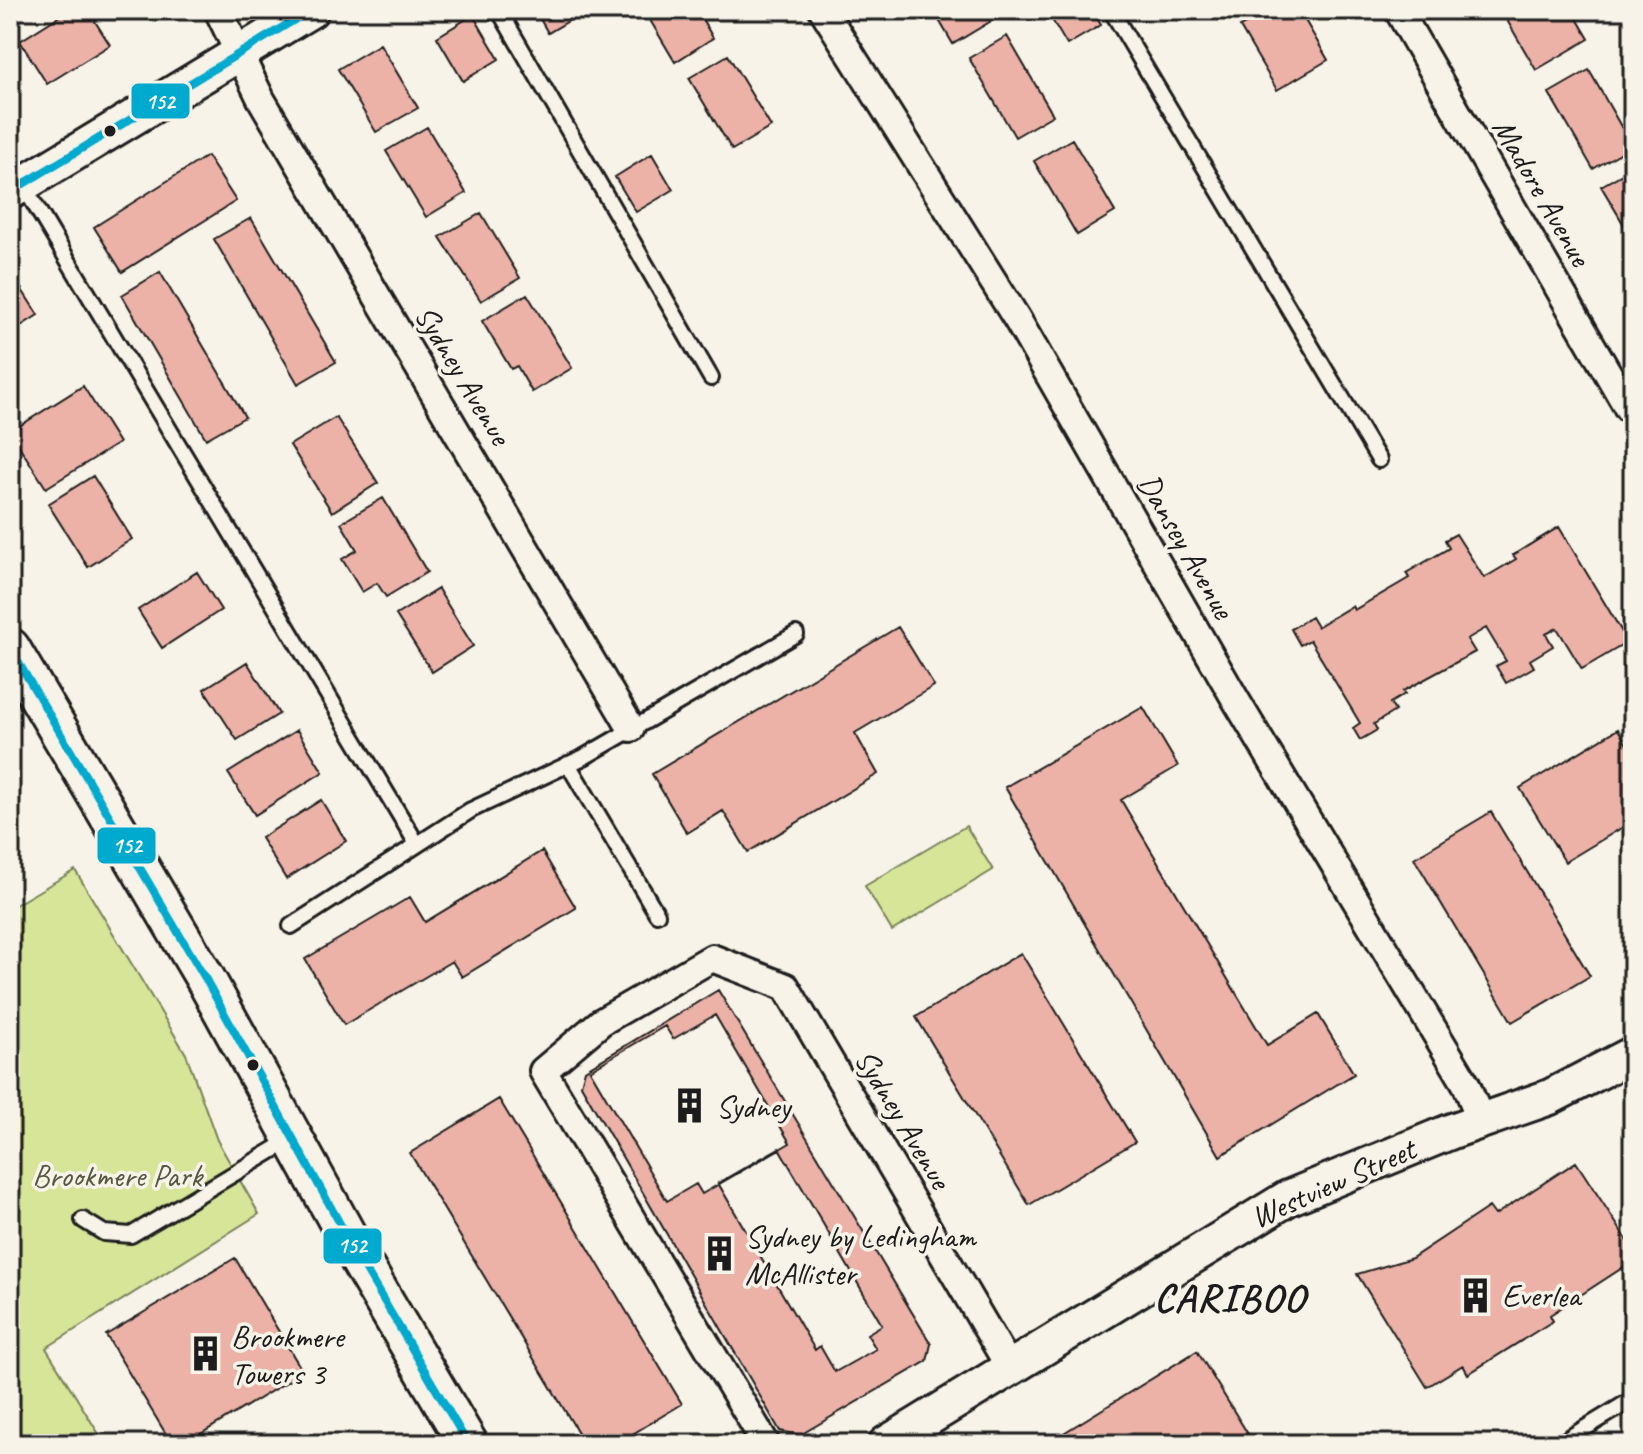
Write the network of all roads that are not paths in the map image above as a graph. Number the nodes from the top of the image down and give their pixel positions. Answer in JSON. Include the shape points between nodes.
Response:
{"nodes":[{"id":1,"x":218,"y":10,"type":"edge"},
{"id":2,"x":311,"y":10,"type":"edge"},
{"id":3,"x":499,"y":10,"type":"edge"},
{"id":4,"x":823,"y":10,"type":"edge"},
{"id":5,"x":1111,"y":10,"type":"edge"},
{"id":6,"x":1398,"y":10,"type":"edge"},
{"id":7,"x":240,"y":55,"type":"junction"},
{"id":8,"x":16,"y":188,"type":"edge"},
{"id":9,"x":711,"y":378,"type":"dead end"},
{"id":10,"x":1628,"y":408,"type":"dead end"},
{"id":11,"x":1379,"y":460,"type":"dead end"},
{"id":12,"x":796,"y":634,"type":"dead end"},
{"id":13,"x":10,"y":648,"type":"edge"},
{"id":14,"x":631,"y":728,"type":"junction"},
{"id":15,"x":568,"y":764,"type":"junction"},
{"id":16,"x":417,"y":844,"type":"junction"},
{"id":17,"x":657,"y":914,"type":"dead end"},
{"id":18,"x":291,"y":926,"type":"dead end"},
{"id":19,"x":1633,"y":1054,"type":"edge"},
{"id":20,"x":1481,"y":1121,"type":"junction"},
{"id":21,"x":293,"y":1138,"type":"junction"},
{"id":22,"x":83,"y":1220,"type":"dead end"},
{"id":23,"x":1010,"y":1368,"type":"junction"},
{"id":24,"x":1633,"y":1399,"type":"edge"},
{"id":25,"x":468,"y":1444,"type":"edge"},
{"id":26,"x":766,"y":1444,"type":"edge"},
{"id":27,"x":886,"y":1444,"type":"edge"},
{"id":28,"x":1559,"y":1444,"type":"edge"}],
"edges":[{"from":1,"to":7,"type":"street","name":"Sydney Avenue"},
{"from":2,"to":7,"type":"street"},
{"from":3,"to":9,"type":"lane"},
{"from":4,"to":20,"type":"street","name":"Dansey Avenue","via":[[1011,308],[1237,702],[1466,1084]]},
{"from":5,"to":11,"type":"lane"},
{"from":6,"to":10,"type":"street","name":"Madore Avenue"},
{"from":7,"to":8,"type":"street"},
{"from":7,"to":14,"type":"street","name":"Sydney Avenue"},
{"from":8,"to":16,"type":"lane"},
{"from":12,"to":14,"type":"lane"},
{"from":13,"to":21,"type":"main road"},
{"from":14,"to":15,"type":"lane"},
{"from":15,"to":16,"type":"lane","via":[[471,810]]},
{"from":15,"to":17,"type":"lane"},
{"from":16,"to":18,"type":"lane"},
{"from":19,"to":20,"type":"street","name":"Westview Street","via":[[1550,1097]]},
{"from":20,"to":23,"type":"street","name":"Westview Street","via":[[1348,1171],[1261,1212]]},
{"from":21,"to":22,"type":"lane","via":[[131,1235],[104,1233]]},
{"from":21,"to":25,"type":"main road"},
{"from":23,"to":26,"type":"street","name":"Sydney Avenue","via":[[786,987],[712,958],[601,1022],[543,1071]]},
{"from":23,"to":27,"type":"street","name":"Westview Street"},
{"from":24,"to":28,"type":"lane"}]}
